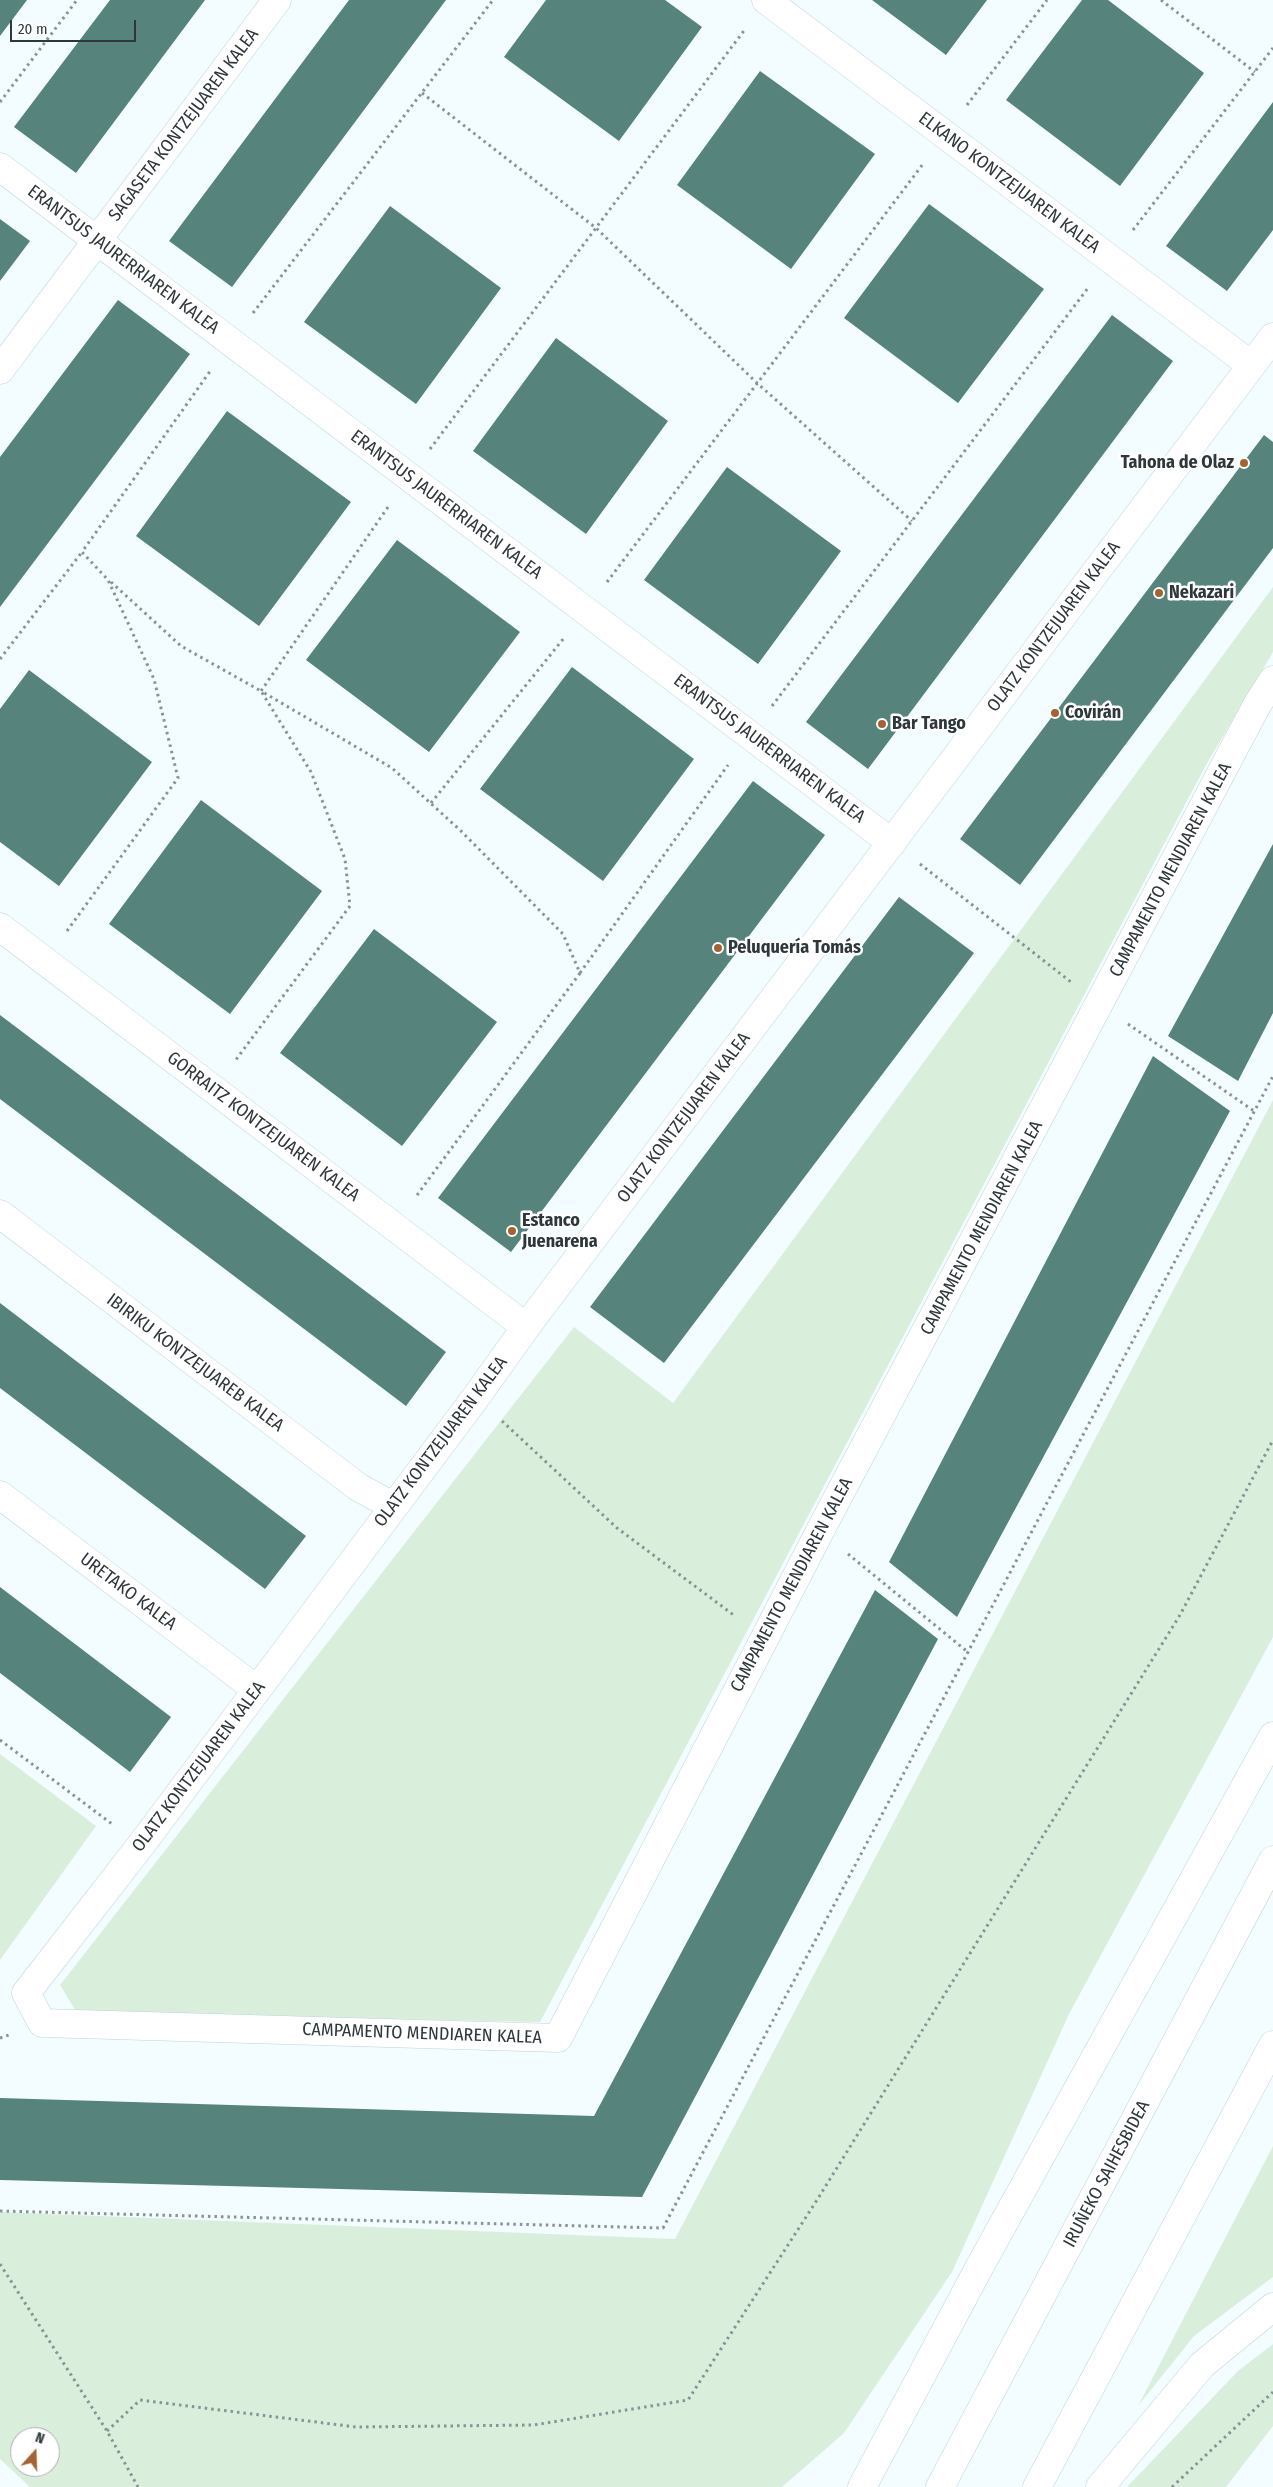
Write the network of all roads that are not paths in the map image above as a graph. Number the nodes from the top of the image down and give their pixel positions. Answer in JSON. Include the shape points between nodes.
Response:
{"nodes":[{"id":1,"x":277,"y":0,"type":"edge"},
{"id":2,"x":767,"y":0,"type":"edge"},
{"id":3,"x":0,"y":167,"type":"edge"},
{"id":4,"x":97,"y":240,"type":"junction"},
{"id":5,"x":1273,"y":337,"type":"edge"},
{"id":6,"x":1252,"y":365,"type":"junction"},
{"id":7,"x":0,"y":370,"type":"edge"},
{"id":8,"x":1273,"y":680,"type":"edge"},
{"id":9,"x":892,"y":842,"type":"junction"},
{"id":10,"x":0,"y":927,"type":"edge"},
{"id":11,"x":0,"y":1214,"type":"edge"},
{"id":12,"x":526,"y":1327,"type":"junction"},
{"id":13,"x":0,"y":1495,"type":"edge"},
{"id":14,"x":393,"y":1506,"type":"junction"},
{"id":15,"x":256,"y":1689,"type":"junction"},
{"id":16,"x":1273,"y":1736,"type":"edge"},
{"id":17,"x":1273,"y":1860,"type":"edge"},
{"id":18,"x":42,"y":2023,"type":"joint"},
{"id":19,"x":1273,"y":2046,"type":"edge"},
{"id":20,"x":1273,"y":2307,"type":"edge"},
{"id":21,"x":862,"y":2481,"type":"edge"},
{"id":22,"x":940,"y":2487,"type":"edge"},
{"id":23,"x":1037,"y":2487,"type":"edge"},
{"id":24,"x":1100,"y":2487,"type":"edge"}],
"edges":[{"from":1,"to":4,"type":"main road","name":"SAGASETA KONTZEJUAREN KALEA"},
{"from":2,"to":6,"type":"main road","name":"ELKANO KONTZEJUAREN KALEA"},
{"from":3,"to":4,"type":"main road","name":"ERANTSUS JAURERRIAREN KALEA"},
{"from":4,"to":7,"type":"main road","name":"SAGASETA KONTZEJUAREN KALEA"},
{"from":4,"to":9,"type":"main road","name":"ERANTSUS JAURERRIAREN KALEA"},
{"from":5,"to":6,"type":"main road","name":"OLATZ KONTZEJUAREN KALEA"},
{"from":6,"to":9,"type":"main road","name":"OLATZ KONTZEJUAREN KALEA"},
{"from":8,"to":18,"type":"main road","name":"CAMPAMENTO MENDIAREN KALEA","via":[[764,1637],[558,2038]]},
{"from":9,"to":12,"type":"main road","name":"OLATZ KONTZEJUAREN KALEA"},
{"from":10,"to":12,"type":"main road","name":"GORRAITZ KONTZEJUAREN KALEA"},
{"from":11,"to":14,"type":"main road","name":"IBIRIKU KONTZEJUAREB KALEA","via":[[358,1487]]},
{"from":12,"to":14,"type":"main road","name":"OLATZ KONTZEJUAREN KALEA"},
{"from":13,"to":15,"type":"main road","name":"URETAKO KALEA"},
{"from":14,"to":15,"type":"main road","name":"OLATZ KONTZEJUAREN KALEA"},
{"from":15,"to":18,"type":"main road","name":"OLATZ KONTZEJUAREN KALEA","via":[[26,1993]]},
{"from":16,"to":21,"type":"main road"},
{"from":17,"to":22,"type":"main road","name":"IRUÑEKO SAIHESBIDEA"},
{"from":19,"to":23,"type":"main road"},
{"from":20,"to":24,"type":"main road","via":[[1202,2365]]}]}
